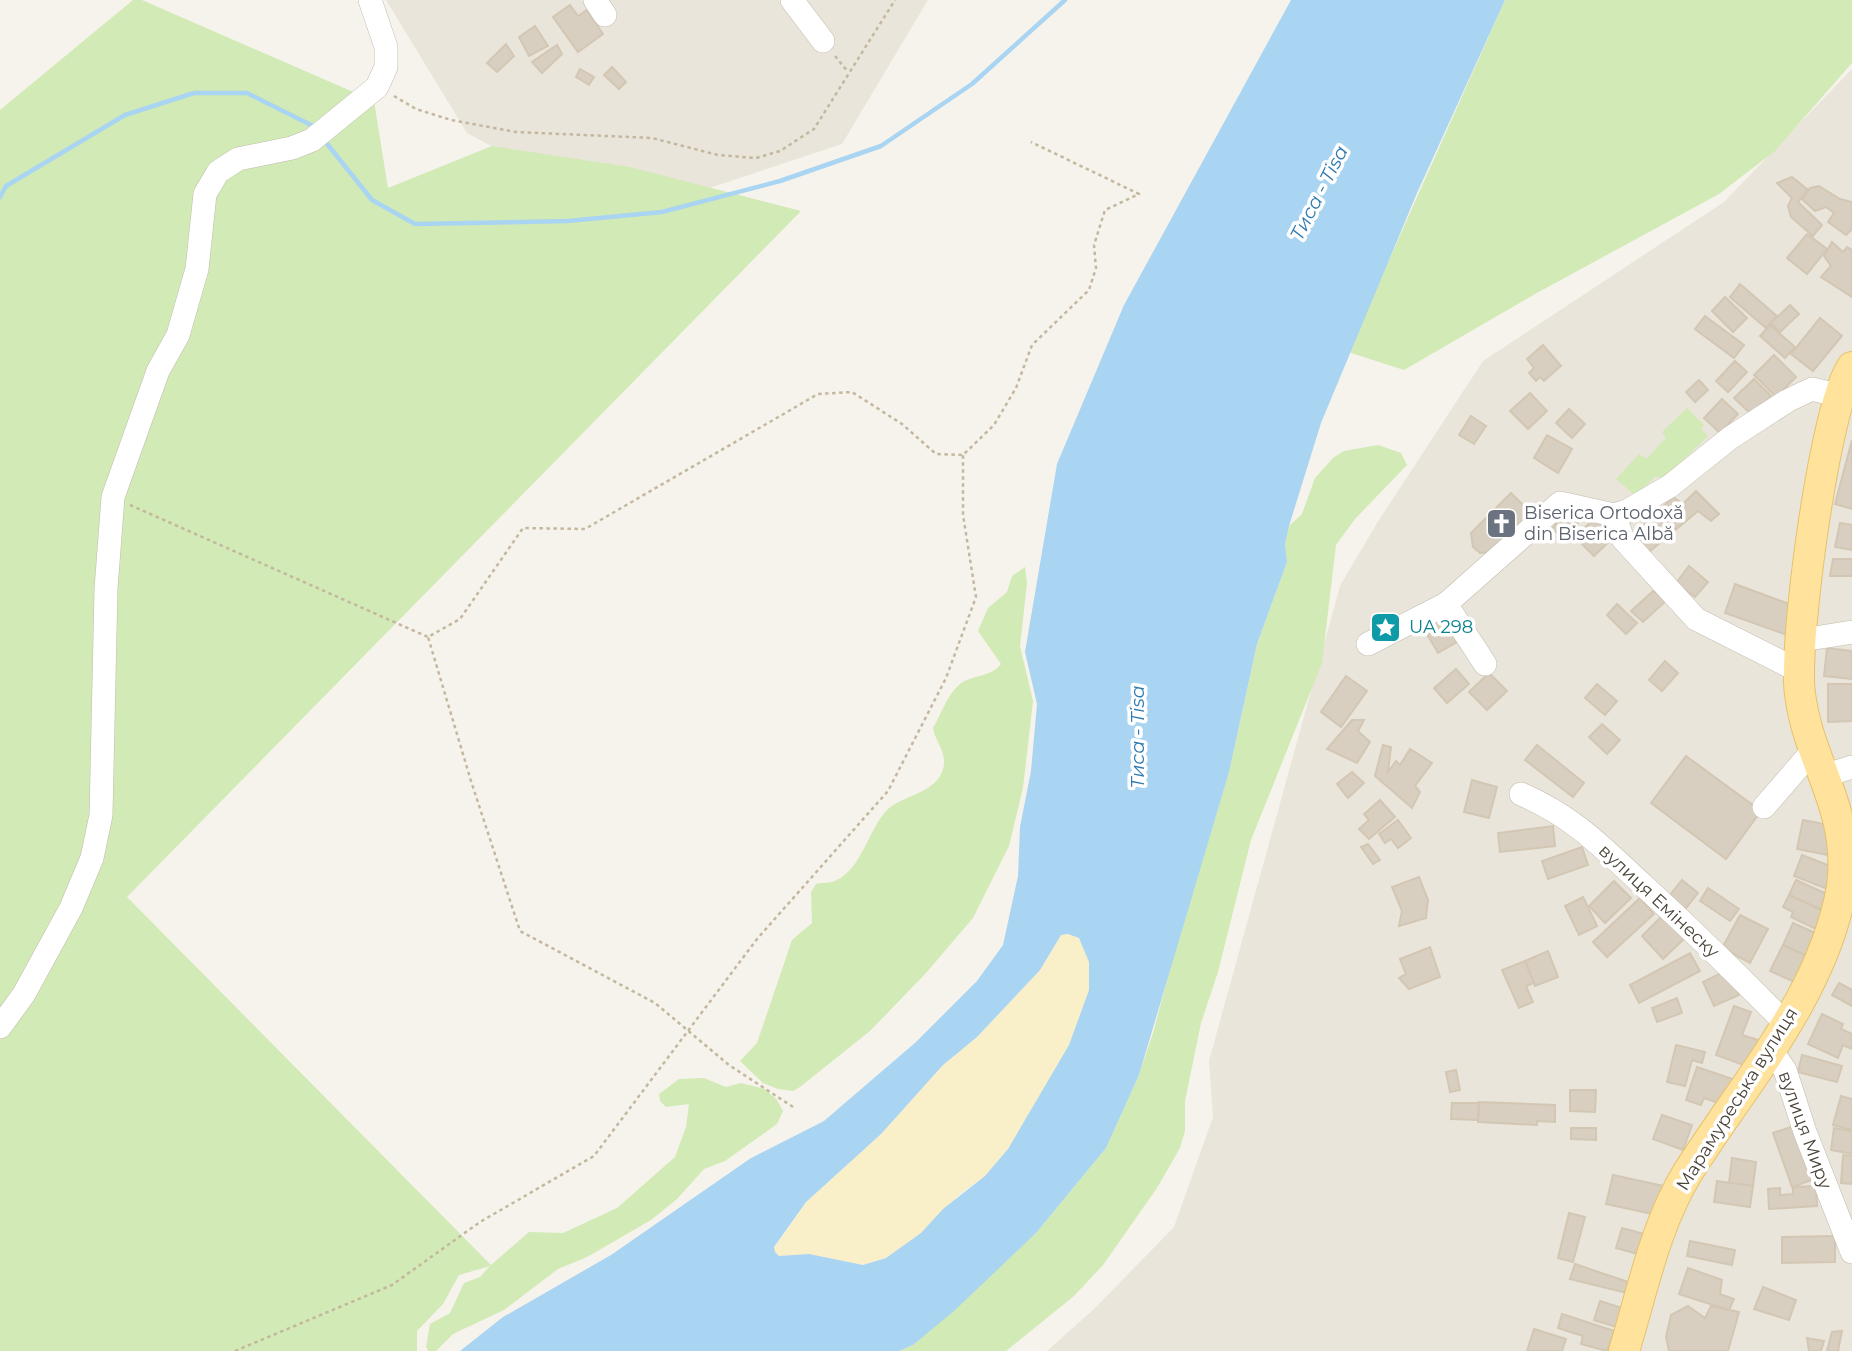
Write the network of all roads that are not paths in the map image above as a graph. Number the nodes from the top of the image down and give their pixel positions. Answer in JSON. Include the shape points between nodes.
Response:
{"nodes":[{"id":1,"x":370,"y":0,"type":"edge"},
{"id":2,"x":792,"y":0,"type":"edge"},
{"id":3,"x":823,"y":41,"type":"dead end"},
{"id":4,"x":1852,"y":367,"type":"edge"},
{"id":5,"x":1841,"y":396,"type":"junction"},
{"id":6,"x":1614,"y":515,"type":"junction"},
{"id":7,"x":1446,"y":604,"type":"junction"},
{"id":8,"x":1852,"y":632,"type":"edge"},
{"id":9,"x":1802,"y":640,"type":"junction"},
{"id":10,"x":1368,"y":644,"type":"dead end"},
{"id":11,"x":1485,"y":664,"type":"dead end"},
{"id":12,"x":1799,"y":671,"type":"junction"},
{"id":13,"x":1831,"y":763,"type":"edge"},
{"id":14,"x":1521,"y":794,"type":"dead end"},
{"id":15,"x":1844,"y":805,"type":"edge"},
{"id":16,"x":1764,"y":807,"type":"dead end"},
{"id":17,"x":1786,"y":1024,"type":"junction"},
{"id":18,"x":0,"y":1027,"type":"edge"},
{"id":19,"x":1771,"y":1049,"type":"junction"},
{"id":20,"x":1852,"y":1252,"type":"edge"},
{"id":21,"x":1624,"y":1351,"type":"edge"}],
"edges":[{"from":1,"to":18,"type":"street","via":[[386,47],[386,67],[377,87],[319,134],[292,148],[239,159],[218,172],[205,194],[197,269],[178,335],[158,371],[113,497],[106,589],[101,815],[92,858],[59,930]]},
{"from":2,"to":3,"type":"street"},
{"from":4,"to":5,"type":"main road","name":"Марамуреська вулиця"},
{"from":5,"to":6,"type":"street","via":[[1812,389],[1787,401],[1730,438],[1670,486]]},
{"from":5,"to":9,"type":"main road","name":"Марамуреська вулиця","via":[[1832,423],[1809,559]]},
{"from":6,"to":7,"type":"street","via":[[1560,503]]},
{"from":6,"to":12,"type":"street","via":[[1623,539],[1696,619]]},
{"from":7,"to":10,"type":"street"},
{"from":7,"to":11,"type":"street"},
{"from":8,"to":9,"type":"street"},
{"from":9,"to":12,"type":"main road","name":"Марамуреська вулиця"},
{"from":12,"to":13,"type":"main road","name":"Марамуреська вулиця","via":[[1805,720]]},
{"from":13,"to":15,"type":"main road","name":"Марамуреська вулиця"},
{"from":13,"to":16,"type":"street"},
{"from":14,"to":17,"type":"street","name":"вулиця Емінеску","via":[[1555,808],[1586,833]]},
{"from":15,"to":17,"type":"main road","name":"Марамуреська вулиця","via":[[1846,851],[1828,939]]},
{"from":17,"to":19,"type":"main road","name":"Марамуреська вулиця"},
{"from":19,"to":20,"type":"street","name":"вулиця Миру","via":[[1785,1070]]},
{"from":19,"to":21,"type":"main road","name":"Марамуреська вулиця","via":[[1686,1174],[1662,1229]]}]}
